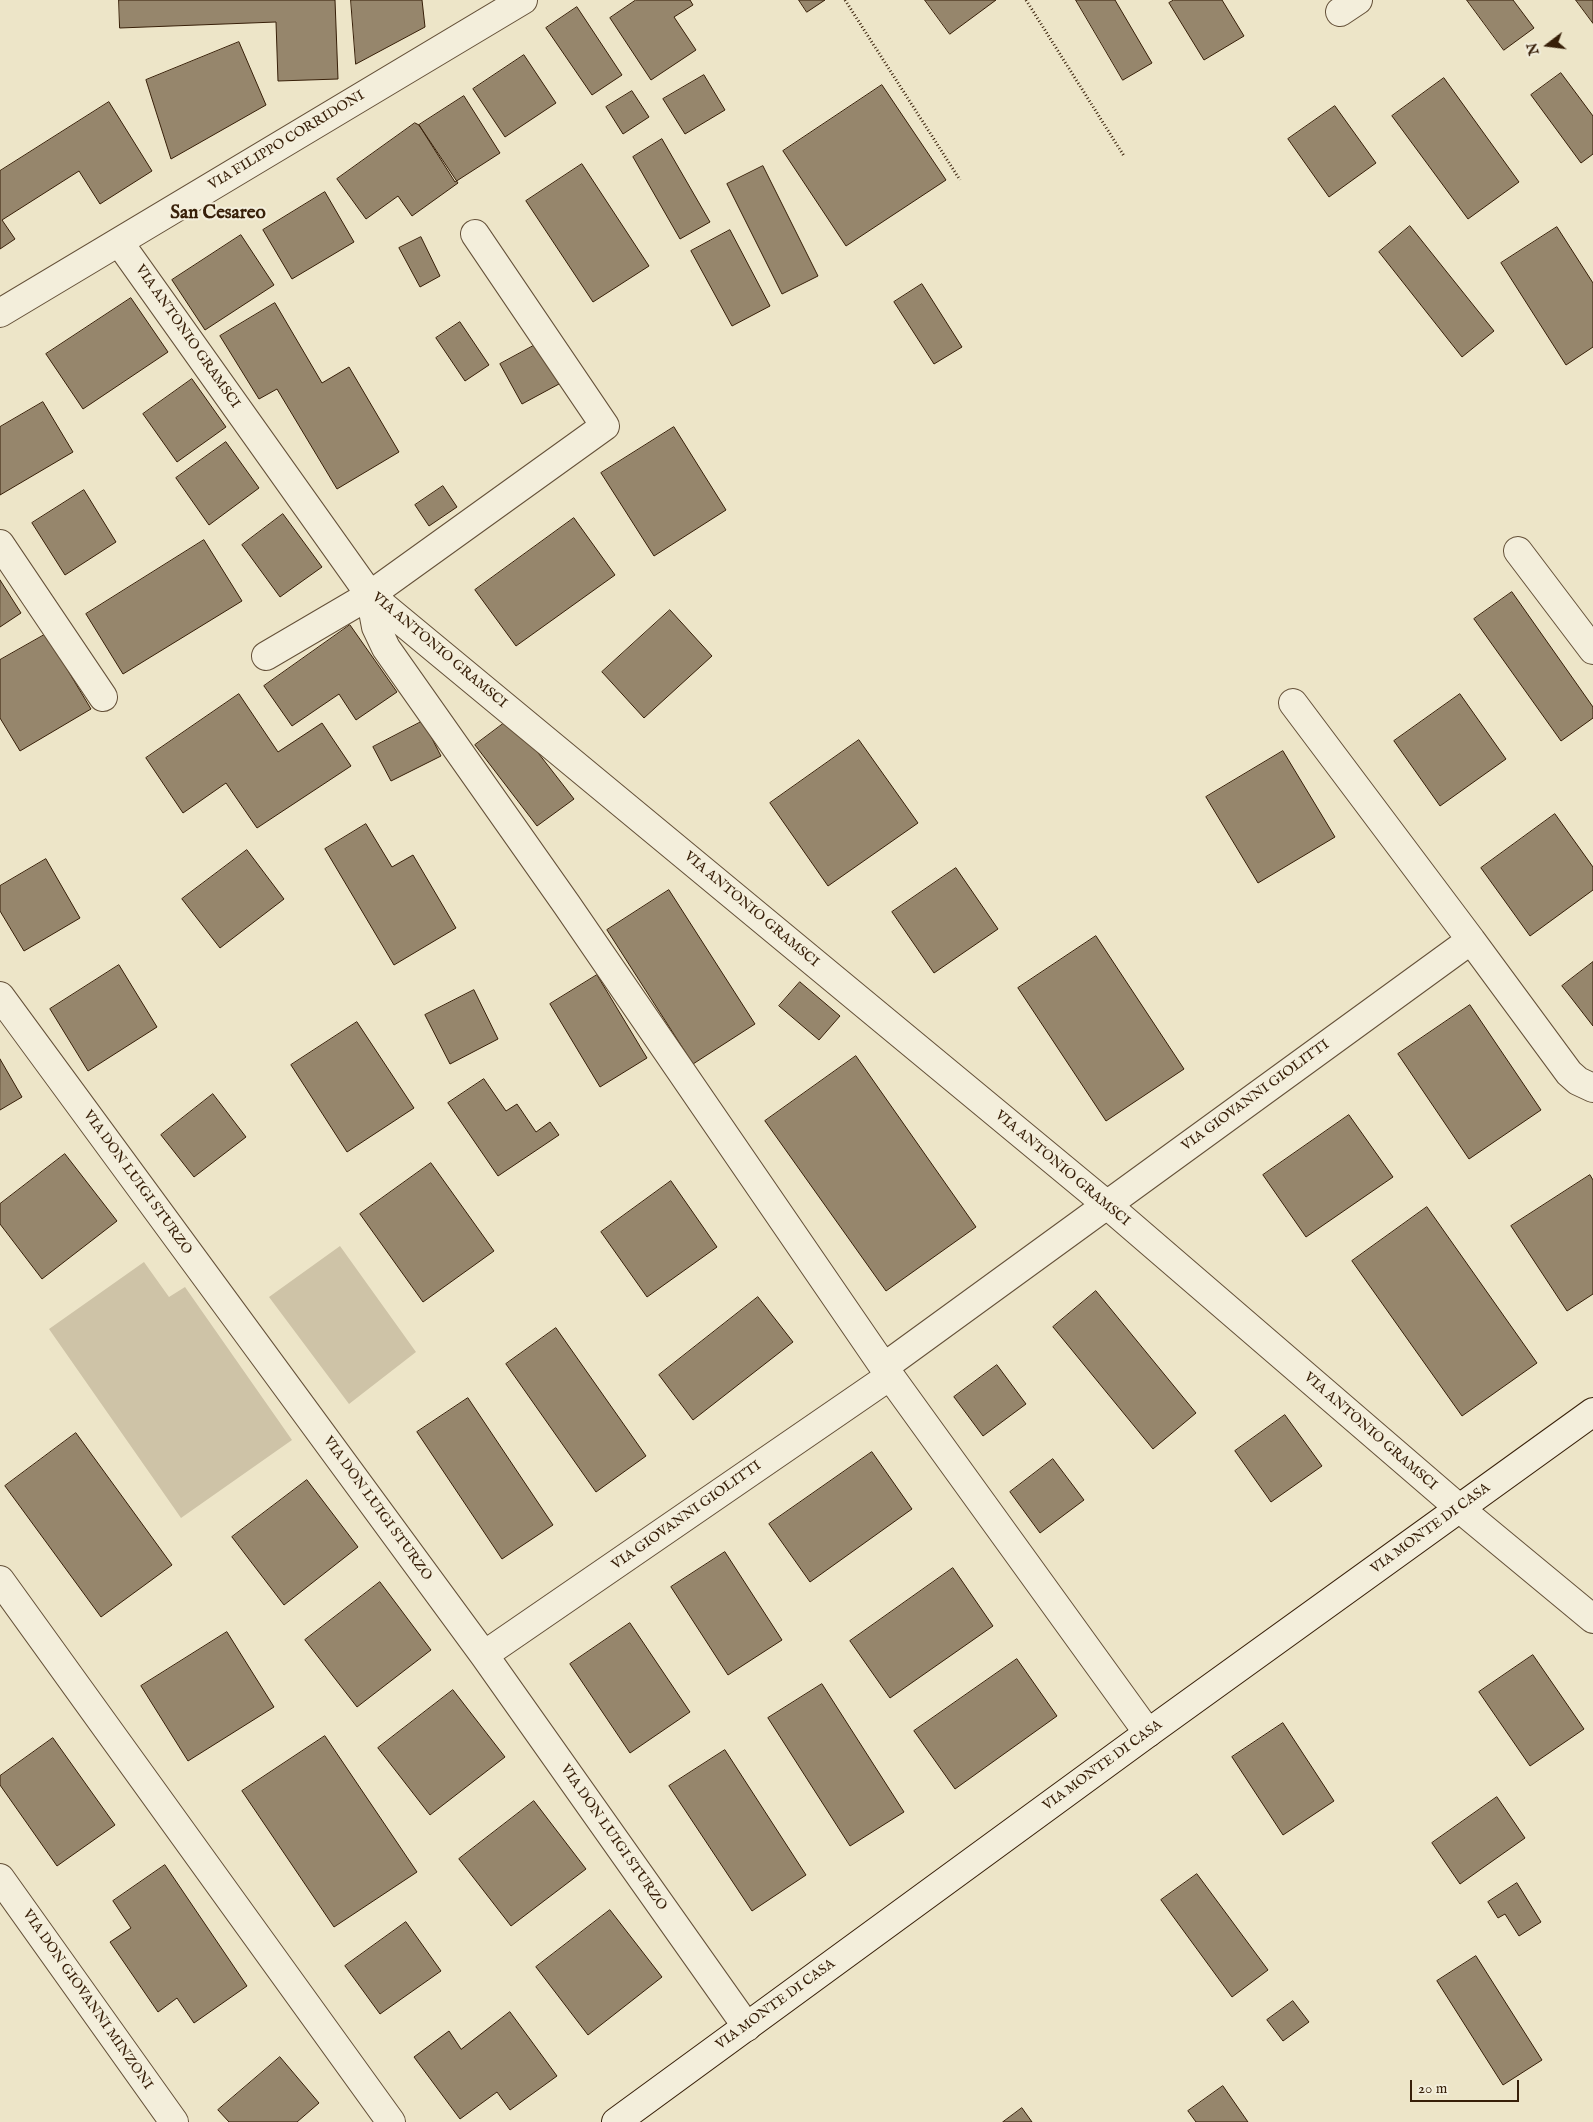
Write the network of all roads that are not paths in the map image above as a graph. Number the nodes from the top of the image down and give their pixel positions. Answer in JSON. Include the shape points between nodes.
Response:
{"nodes":[{"id":1,"x":523,"y":0,"type":"edge"},
{"id":2,"x":474,"y":234,"type":"dead end"},
{"id":3,"x":119,"y":242,"type":"junction"},
{"id":4,"x":0,"y":313,"type":"edge"},
{"id":5,"x":0,"y":544,"type":"edge"},
{"id":6,"x":1518,"y":550,"type":"dead end"},
{"id":7,"x":370,"y":595,"type":"junction"},
{"id":8,"x":1593,"y":650,"type":"edge"},
{"id":9,"x":266,"y":656,"type":"dead end"},
{"id":10,"x":103,"y":697,"type":"dead end"},
{"id":11,"x":1293,"y":703,"type":"dead end"},
{"id":12,"x":1471,"y":940,"type":"junction"},
{"id":13,"x":0,"y":996,"type":"edge"},
{"id":14,"x":1593,"y":1088,"type":"edge"},
{"id":15,"x":1106,"y":1204,"type":"junction"},
{"id":16,"x":887,"y":1371,"type":"junction"},
{"id":17,"x":1593,"y":1412,"type":"edge"},
{"id":18,"x":1459,"y":1508,"type":"junction"},
{"id":19,"x":0,"y":1580,"type":"edge"},
{"id":20,"x":1593,"y":1619,"type":"edge"},
{"id":21,"x":484,"y":1655,"type":"junction"},
{"id":22,"x":1148,"y":1733,"type":"junction"},
{"id":23,"x":0,"y":1878,"type":"edge"},
{"id":24,"x":746,"y":2027,"type":"junction"},
{"id":25,"x":174,"y":2122,"type":"edge"},
{"id":26,"x":391,"y":2122,"type":"edge"},
{"id":27,"x":616,"y":2122,"type":"edge"}],
"edges":[{"from":1,"to":3,"type":"street","name":"VIA FILIPPO CORRIDONI"},
{"from":2,"to":7,"type":"street","via":[[605,426]]},
{"from":3,"to":4,"type":"street","name":"VIA FILIPPO CORRIDONI"},
{"from":3,"to":7,"type":"street","name":"VIA ANTONIO GRAMSCI"},
{"from":5,"to":10,"type":"street"},
{"from":6,"to":8,"type":"street"},
{"from":7,"to":9,"type":"street"},
{"from":7,"to":15,"type":"street","name":"VIA ANTONIO GRAMSCI"},
{"from":7,"to":16,"type":"street","via":[[376,627],[386,648]]},
{"from":11,"to":12,"type":"street"},
{"from":12,"to":14,"type":"street","via":[[1570,1074]]},
{"from":12,"to":15,"type":"street","name":"VIA GIOVANNI GIOLITTI"},
{"from":13,"to":21,"type":"street","name":"VIA DON LUIGI STURZO"},
{"from":15,"to":16,"type":"street","name":"VIA GIOVANNI GIOLITTI"},
{"from":15,"to":18,"type":"street","name":"VIA ANTONIO GRAMSCI"},
{"from":16,"to":21,"type":"street","name":"VIA GIOVANNI GIOLITTI"},
{"from":16,"to":22,"type":"street"},
{"from":17,"to":18,"type":"street","name":"VIA MONTE DI CASA"},
{"from":18,"to":20,"type":"street","name":"VIA ANTONIO GRAMSCI"},
{"from":18,"to":22,"type":"street","name":"VIA MONTE DI CASA"},
{"from":19,"to":26,"type":"street"},
{"from":21,"to":24,"type":"street","name":"VIA DON LUIGI STURZO"},
{"from":22,"to":24,"type":"street","name":"VIA MONTE DI CASA"},
{"from":23,"to":25,"type":"street","name":"VIA DON GIOVANNI MINZONI"},
{"from":24,"to":27,"type":"street","name":"VIA MONTE DI CASA"}]}
